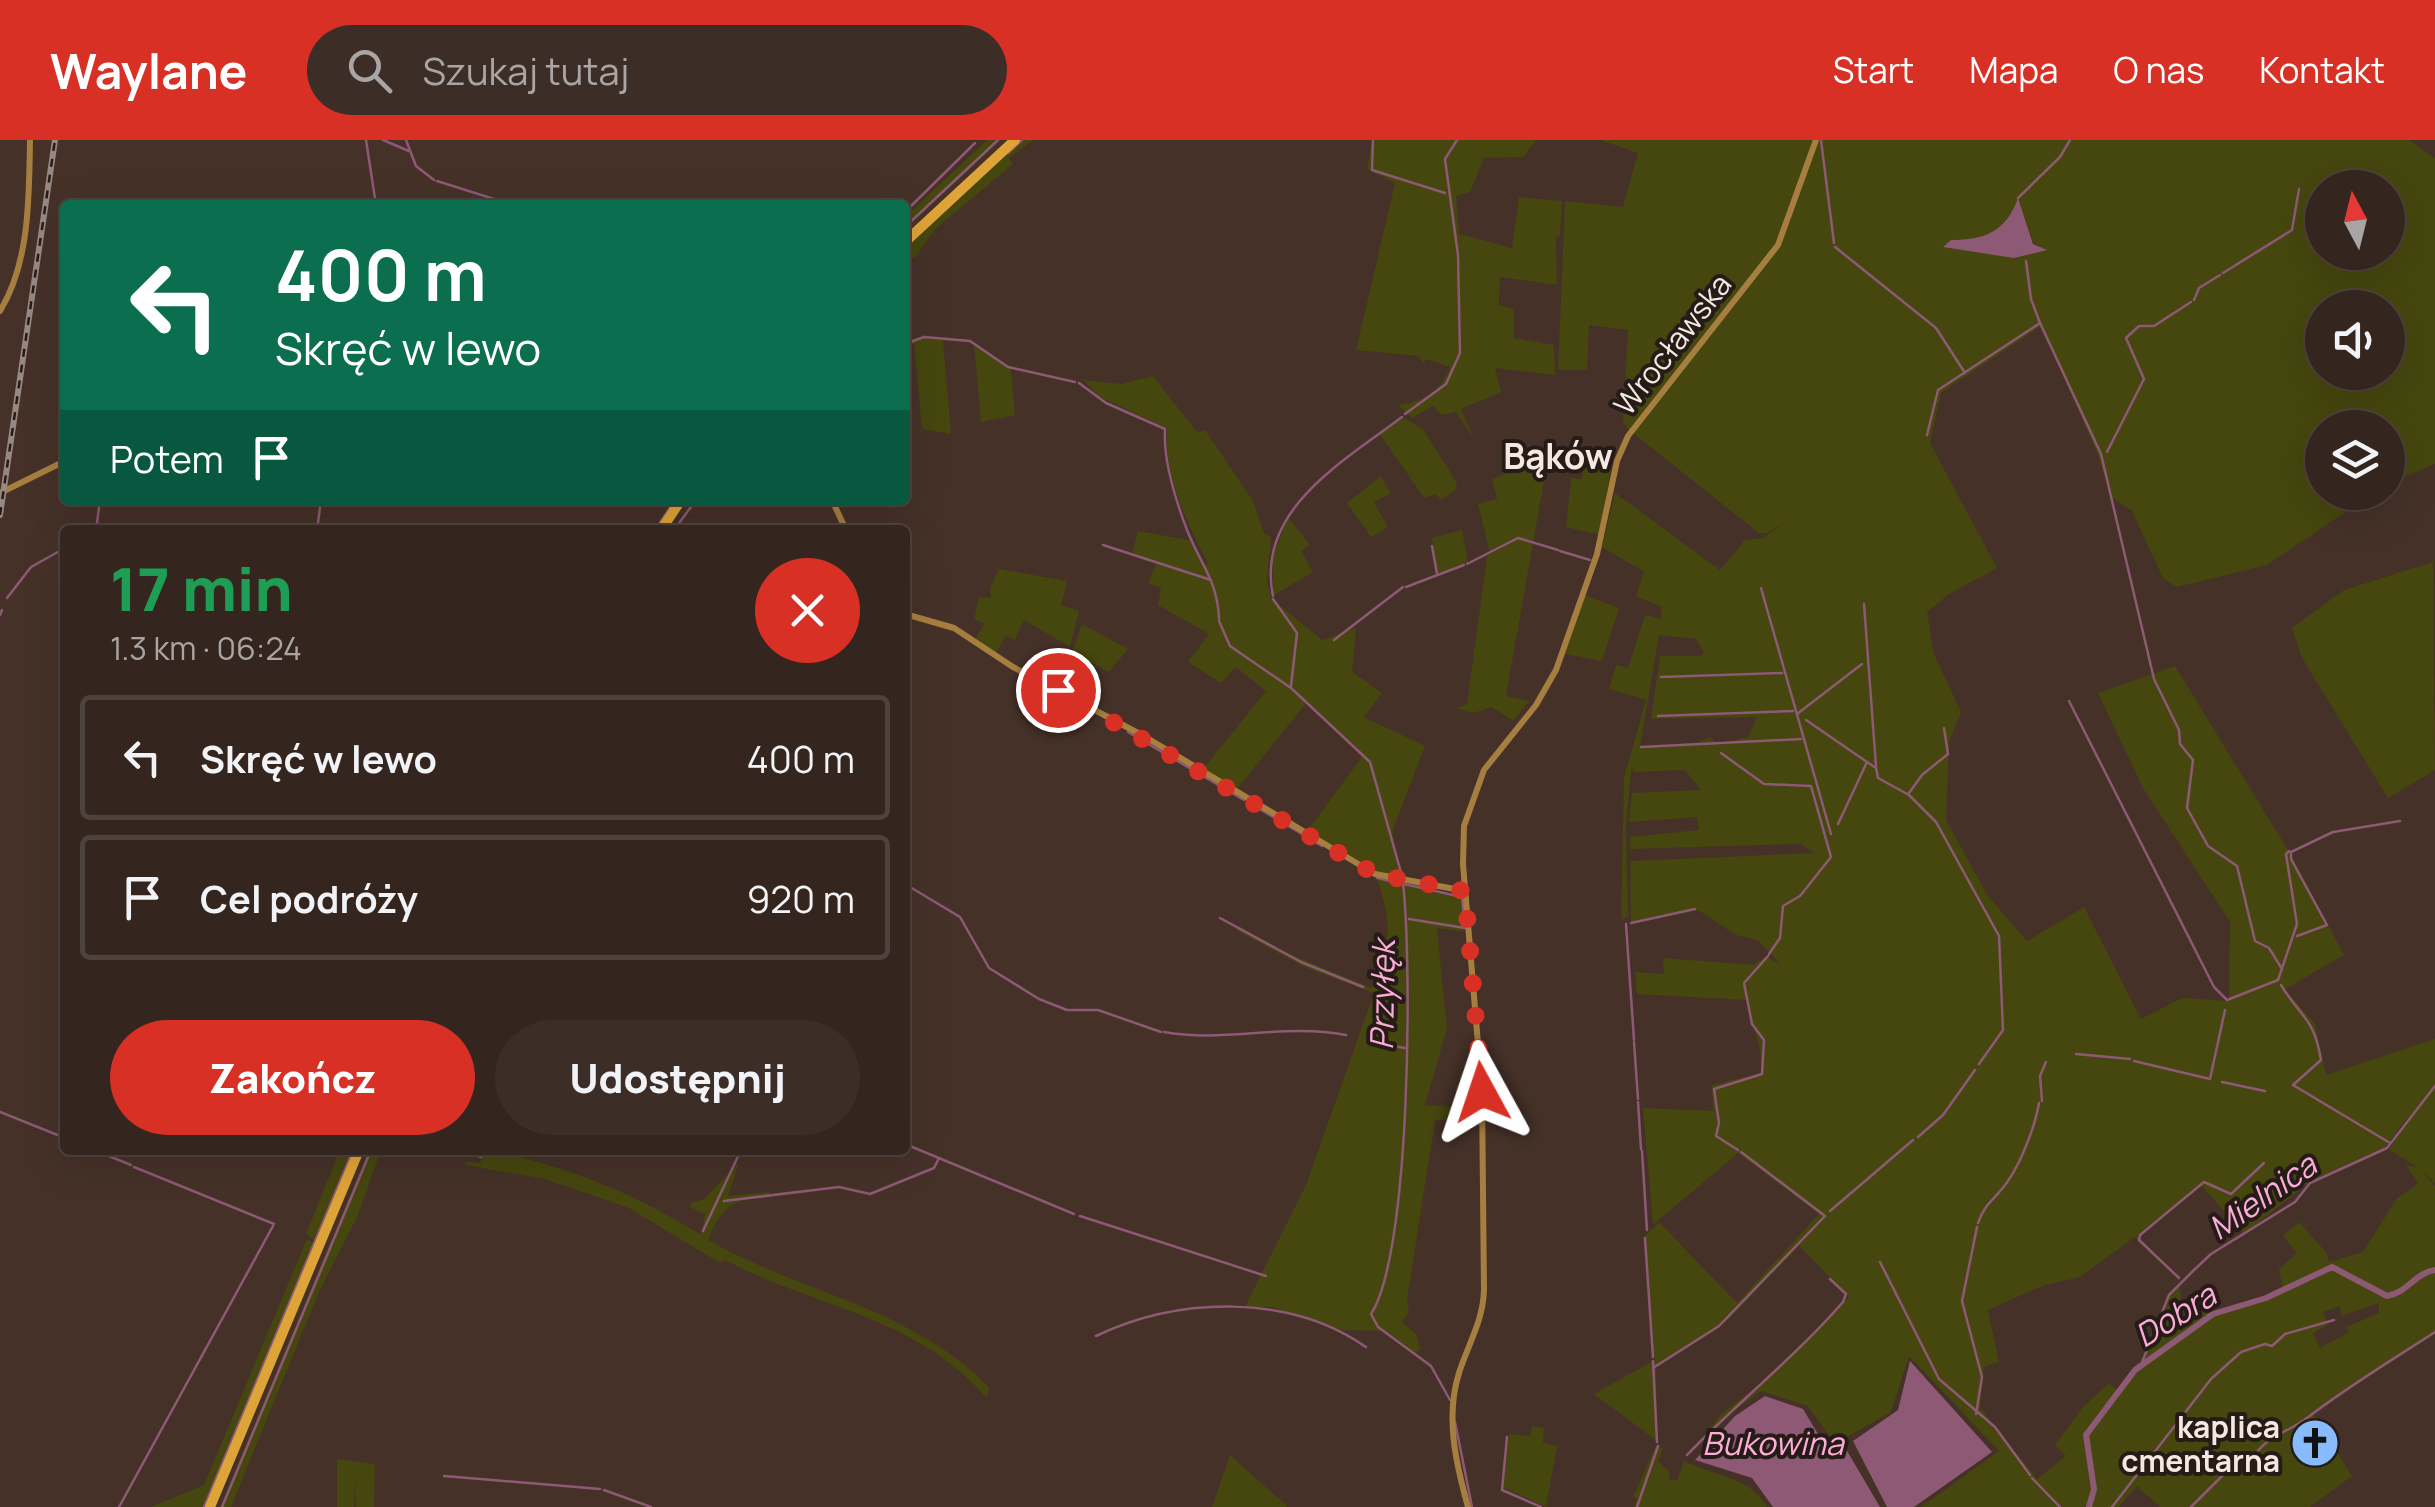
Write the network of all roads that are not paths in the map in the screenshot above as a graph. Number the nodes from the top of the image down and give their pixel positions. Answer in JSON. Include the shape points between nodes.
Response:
{"nodes":[{"id":1,"x":30,"y":140,"type":"edge"},
{"id":2,"x":1005,"y":140,"type":"edge"},
{"id":3,"x":1014,"y":140,"type":"edge"},
{"id":4,"x":1816,"y":140,"type":"edge"},
{"id":5,"x":910,"y":229,"type":"edge"},
{"id":6,"x":910,"y":237,"type":"edge"},
{"id":7,"x":0,"y":311,"type":"edge"},
{"id":8,"x":60,"y":463,"type":"edge"},
{"id":9,"x":0,"y":493,"type":"edge"},
{"id":10,"x":910,"y":615,"type":"edge"},
{"id":11,"x":1465,"y":891,"type":"junction"},
{"id":12,"x":360,"y":1155,"type":"edge"},
{"id":13,"x":213,"y":1507,"type":"edge"},
{"id":14,"x":1468,"y":1507,"type":"edge"}],
"edges":[{"from":1,"to":7,"type":"street","via":[[19,262]]},
{"from":2,"to":5,"type":"highway"},
{"from":3,"to":6,"type":"highway"},
{"from":4,"to":11,"type":"street","name":"Wrocławska","via":[[1782,238],[1628,436],[1556,670],[1475,788],[1464,832]]},
{"from":8,"to":9,"type":"street"},
{"from":10,"to":11,"type":"street","via":[[954,628],[1375,874]]},
{"from":11,"to":14,"type":"street","name":"Wrocławska","via":[[1483,1119],[1482,1310],[1453,1401]]},
{"from":12,"to":13,"type":"highway"}]}
